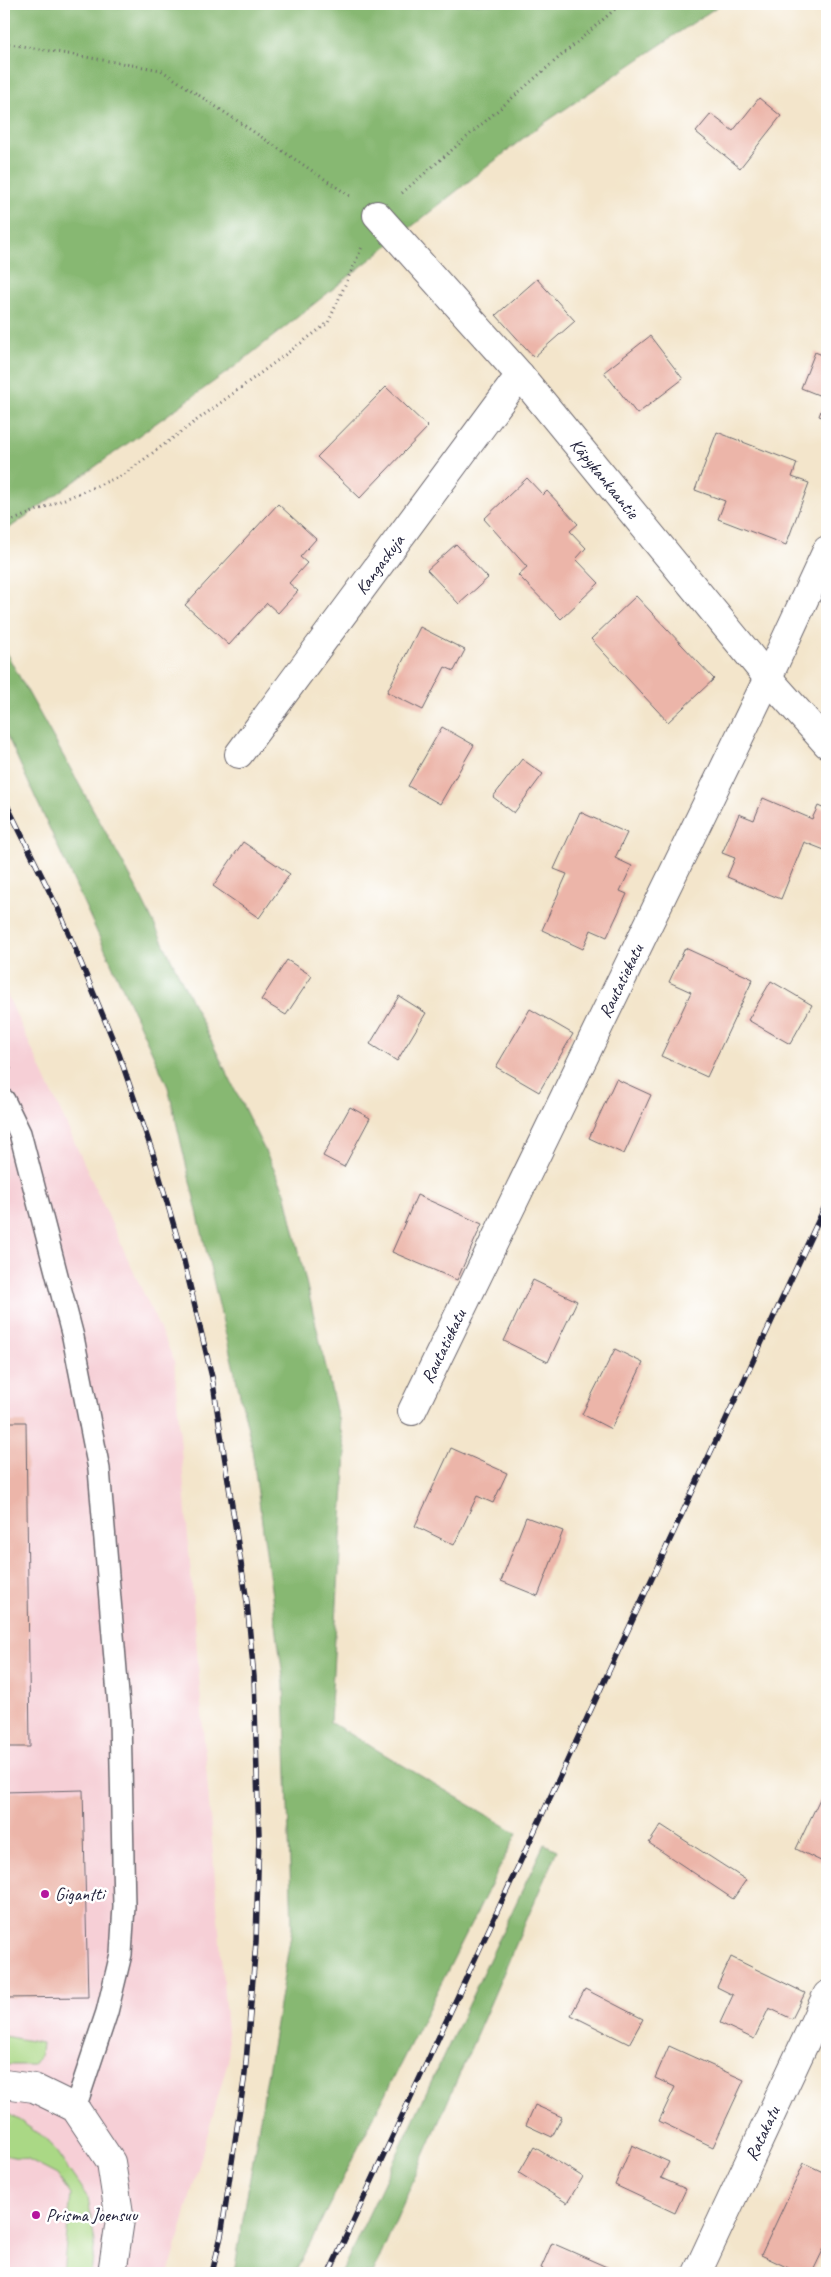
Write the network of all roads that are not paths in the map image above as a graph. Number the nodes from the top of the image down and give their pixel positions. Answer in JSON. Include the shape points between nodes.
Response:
{"nodes":[{"id":1,"x":377,"y":215,"type":"road end"},
{"id":2,"x":520,"y":375,"type":"junction"},
{"id":3,"x":827,"y":550,"type":"edge"},
{"id":4,"x":768,"y":678,"type":"junction"},
{"id":5,"x":827,"y":744,"type":"edge"},
{"id":6,"x":239,"y":754,"type":"dead end"},
{"id":7,"x":4,"y":1100,"type":"edge"},
{"id":8,"x":412,"y":1411,"type":"dead end"},
{"id":9,"x":827,"y":1995,"type":"edge"},
{"id":10,"x":4,"y":2084,"type":"edge"},
{"id":11,"x":75,"y":2108,"type":"junction"},
{"id":12,"x":112,"y":2273,"type":"edge"},
{"id":13,"x":697,"y":2273,"type":"edge"}],
"edges":[{"from":1,"to":2,"type":"street","name":"Käpykankaantie"},
{"from":2,"to":4,"type":"street","name":"Käpykankaantie"},
{"from":2,"to":6,"type":"street","name":"Kangaskuja"},
{"from":3,"to":4,"type":"street","name":"Rautatiekatu"},
{"from":4,"to":5,"type":"street","name":"Käpykankaantie"},
{"from":4,"to":8,"type":"street","name":"Rautatiekatu"},
{"from":7,"to":11,"type":"lane","via":[[20,1133],[70,1328],[99,1469],[120,1718],[124,1906],[121,1954],[107,2012]]},
{"from":9,"to":13,"type":"street","name":"Ratakatu"},
{"from":10,"to":11,"type":"street","via":[[34,2088]]},
{"from":11,"to":12,"type":"street","via":[[111,2162],[120,2220]]}]}
